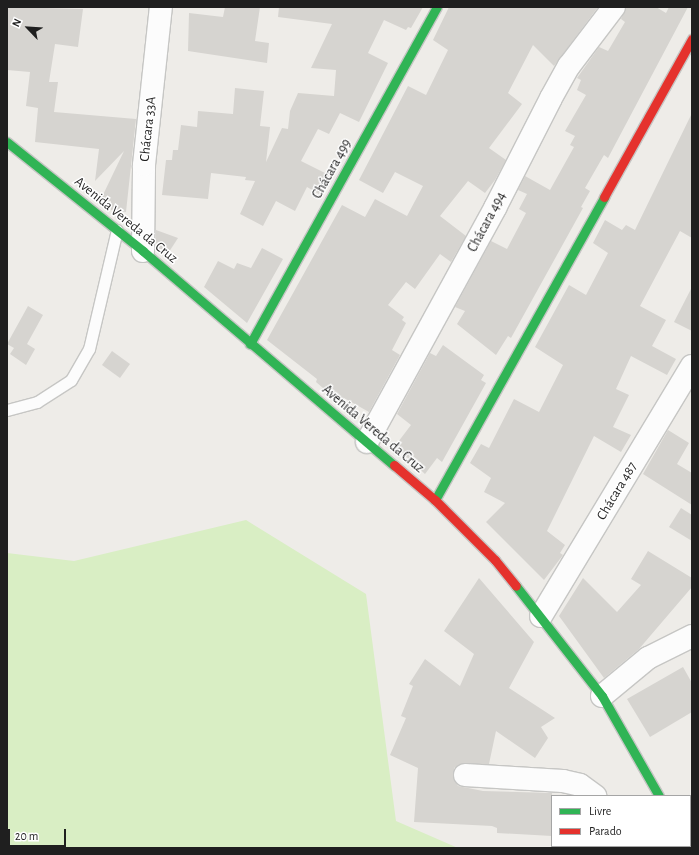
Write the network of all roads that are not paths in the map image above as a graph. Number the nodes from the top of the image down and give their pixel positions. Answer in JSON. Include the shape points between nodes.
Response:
{"nodes":[{"id":1,"x":161,"y":7,"type":"edge"},
{"id":2,"x":437,"y":7,"type":"edge"},
{"id":3,"x":614,"y":7,"type":"edge"},
{"id":4,"x":692,"y":39,"type":"edge"},
{"id":5,"x":7,"y":142,"type":"edge"},
{"id":6,"x":117,"y":230,"type":"junction"},
{"id":7,"x":143,"y":251,"type":"junction"},
{"id":8,"x":250,"y":344,"type":"junction"},
{"id":9,"x":692,"y":366,"type":"edge"},
{"id":10,"x":7,"y":410,"type":"edge"},
{"id":11,"x":367,"y":442,"type":"junction"},
{"id":12,"x":434,"y":500,"type":"junction"},
{"id":13,"x":541,"y":616,"type":"junction"},
{"id":14,"x":692,"y":636,"type":"edge"},
{"id":15,"x":602,"y":696,"type":"junction"},
{"id":16,"x":465,"y":775,"type":"dead end"},
{"id":17,"x":594,"y":795,"type":"edge"},
{"id":18,"x":658,"y":795,"type":"edge"}],
"edges":[{"from":1,"to":7,"type":"street","name":"Chácara 33A","via":[[144,165]]},
{"from":2,"to":8,"type":"street","name":"Chácara 499"},
{"from":3,"to":11,"type":"street","name":"Chácara 494","via":[[569,66],[550,98],[495,208]]},
{"from":4,"to":12,"type":"street"},
{"from":5,"to":6,"type":"street","name":"Avenida Vereda da Cruz"},
{"from":6,"to":7,"type":"street","name":"Avenida Vereda da Cruz"},
{"from":6,"to":10,"type":"lane","via":[[89,349],[71,380],[37,402]]},
{"from":7,"to":8,"type":"street","name":"Avenida Vereda da Cruz"},
{"from":8,"to":11,"type":"street","name":"Avenida Vereda da Cruz"},
{"from":9,"to":13,"type":"street","name":"Chácara 487"},
{"from":11,"to":12,"type":"street","name":"Avenida Vereda da Cruz"},
{"from":12,"to":13,"type":"street","name":"Avenida Vereda da Cruz","via":[[494,560]]},
{"from":13,"to":15,"type":"street","name":"Avenida Vereda da Cruz"},
{"from":14,"to":15,"type":"street","via":[[648,658]]},
{"from":15,"to":18,"type":"street","name":"Avenida Vereda da Cruz"},
{"from":16,"to":17,"type":"street","via":[[563,781],[580,785]]}]}
